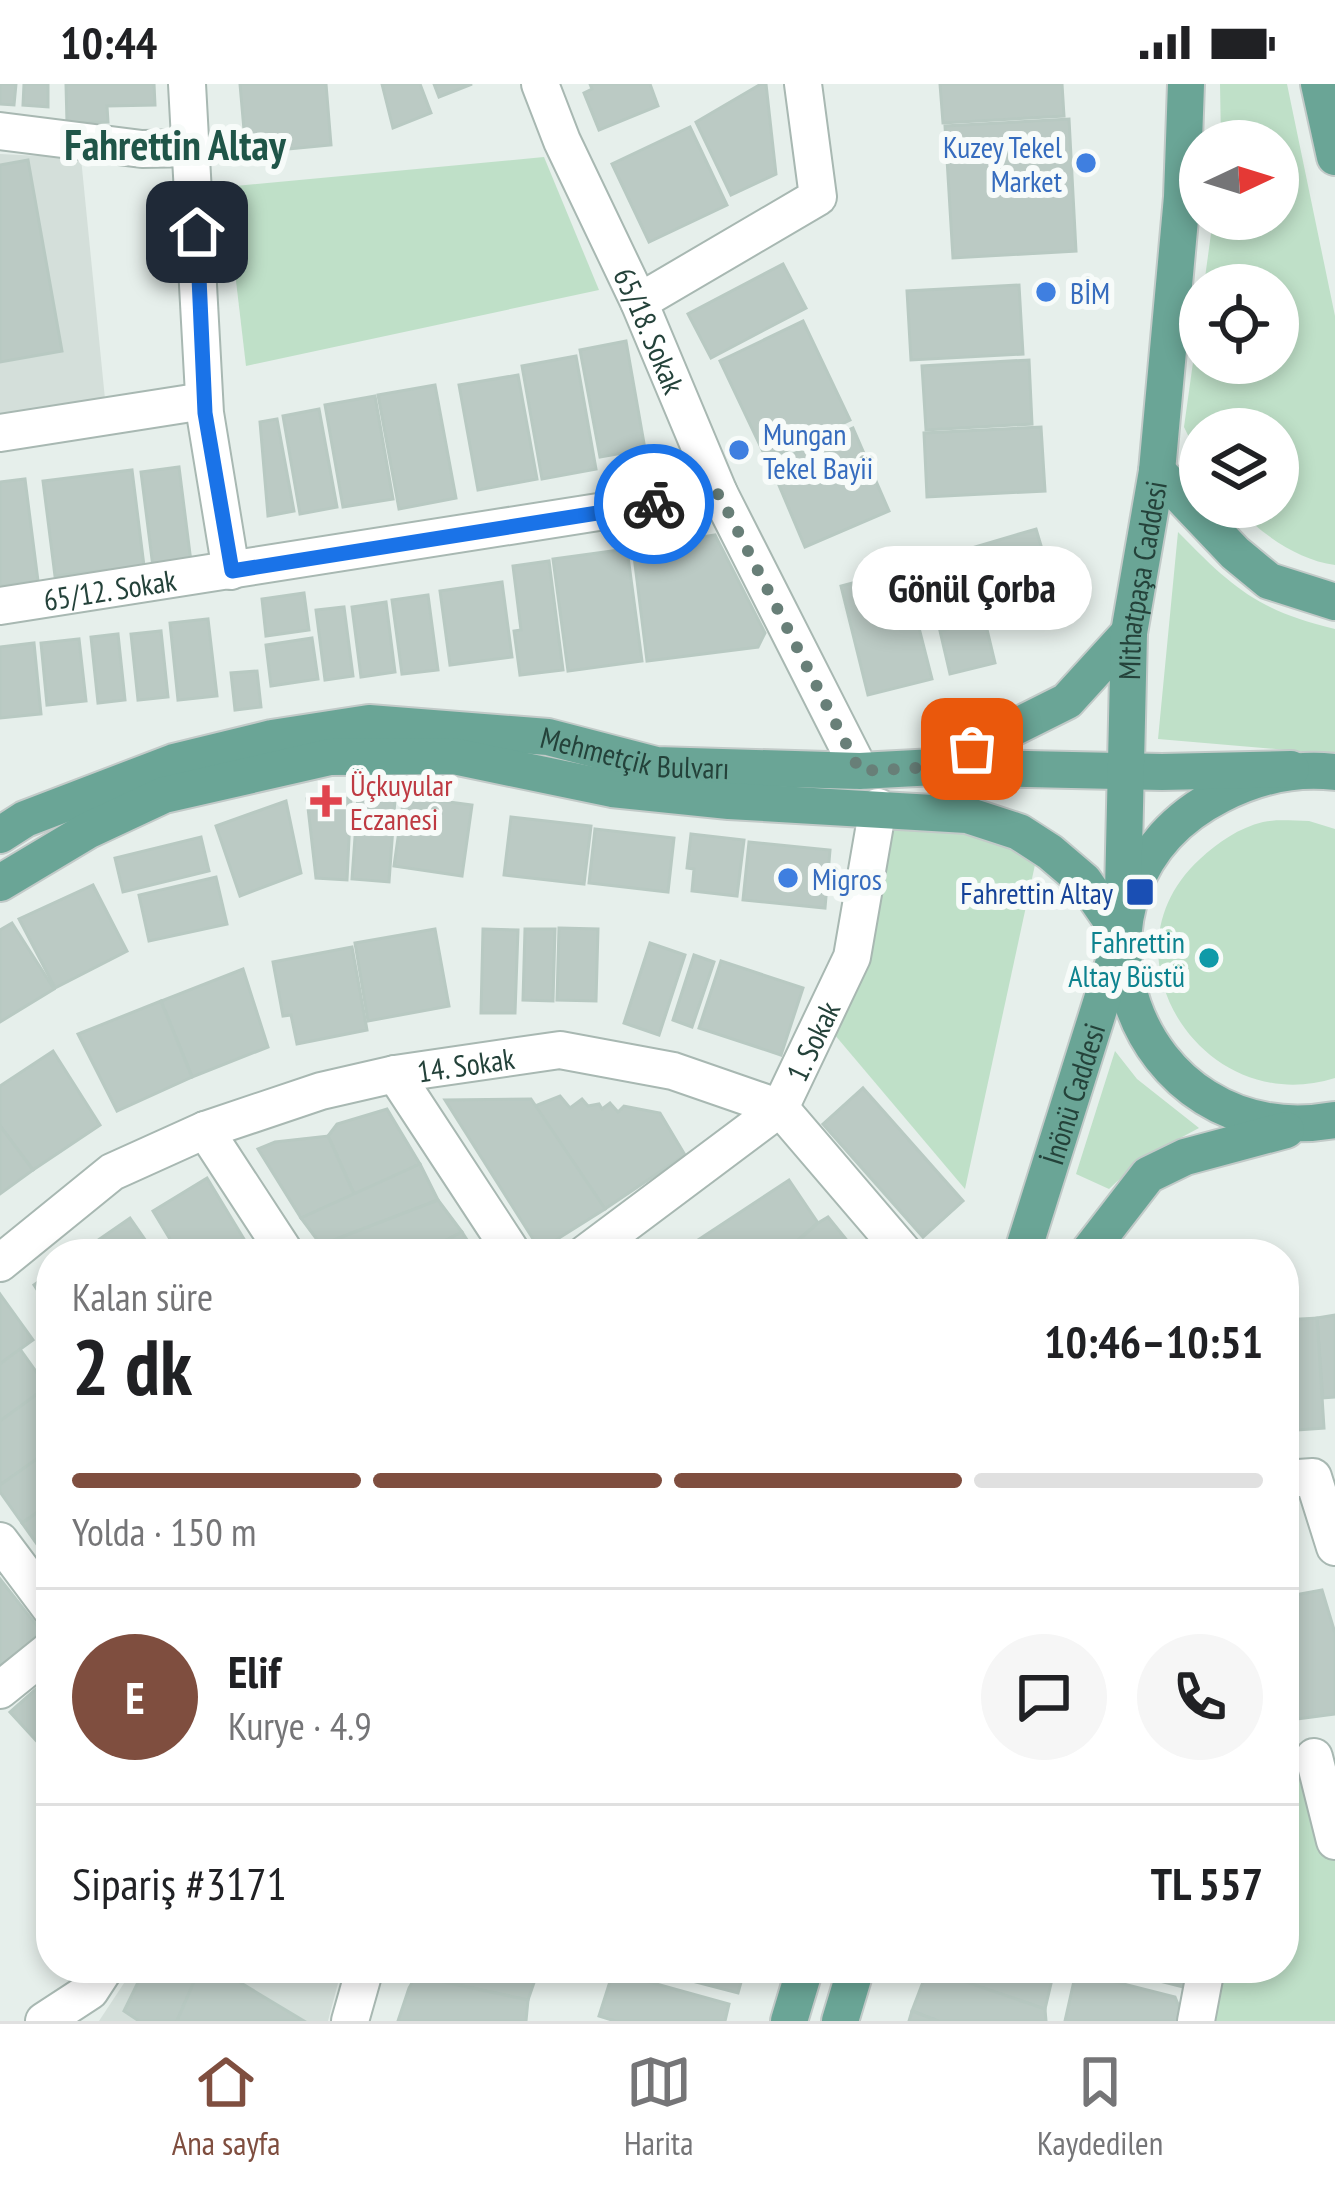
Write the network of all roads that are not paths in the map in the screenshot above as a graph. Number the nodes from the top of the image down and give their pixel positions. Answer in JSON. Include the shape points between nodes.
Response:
{"nodes":[{"id":1,"x":187,"y":84,"type":"edge"},
{"id":2,"x":540,"y":84,"type":"edge"},
{"id":3,"x":803,"y":84,"type":"edge"},
{"id":4,"x":1186,"y":84,"type":"edge"},
{"id":5,"x":1319,"y":84,"type":"edge"},
{"id":6,"x":0,"y":131,"type":"edge"},
{"id":7,"x":193,"y":148,"type":"junction"},
{"id":8,"x":1335,"y":157,"type":"edge"},
{"id":9,"x":639,"y":302,"type":"junction"},
{"id":10,"x":204,"y":401,"type":"junction"},
{"id":11,"x":0,"y":434,"type":"edge"},
{"id":12,"x":1157,"y":471,"type":"junction"},
{"id":13,"x":719,"y":494,"type":"junction"},
{"id":14,"x":232,"y":571,"type":"junction"},
{"id":15,"x":1335,"y":602,"type":"edge"},
{"id":16,"x":0,"y":606,"type":"edge"},
{"id":17,"x":1129,"y":633,"type":"junction"},
{"id":18,"x":935,"y":767,"type":"junction"},
{"id":19,"x":1291,"y":770,"type":"junction"},
{"id":20,"x":860,"y":771,"type":"junction"},
{"id":21,"x":1124,"y":772,"type":"junction"},
{"id":22,"x":1335,"y":772,"type":"edge"},
{"id":23,"x":878,"y":807,"type":"junction"},
{"id":24,"x":0,"y":835,"type":"edge"},
{"id":25,"x":0,"y":884,"type":"edge"},
{"id":26,"x":1122,"y":936,"type":"junction"},
{"id":27,"x":394,"y":1074,"type":"junction"},
{"id":28,"x":780,"y":1108,"type":"junction"},
{"id":29,"x":1324,"y":1128,"type":"edge"},
{"id":30,"x":205,"y":1130,"type":"junction"},
{"id":31,"x":276,"y":1239,"type":"edge"},
{"id":32,"x":504,"y":1239,"type":"edge"},
{"id":33,"x":605,"y":1239,"type":"edge"},
{"id":34,"x":892,"y":1239,"type":"edge"},
{"id":35,"x":1027,"y":1239,"type":"edge"},
{"id":36,"x":1099,"y":1239,"type":"edge"},
{"id":37,"x":0,"y":1263,"type":"edge"},
{"id":38,"x":1299,"y":1478,"type":"edge"},
{"id":39,"x":0,"y":1541,"type":"edge"},
{"id":40,"x":1335,"y":1547,"type":"edge"},
{"id":41,"x":36,"y":1589,"type":"edge"},
{"id":42,"x":36,"y":1660,"type":"edge"},
{"id":43,"x":0,"y":1690,"type":"edge"},
{"id":44,"x":1311,"y":1757,"type":"edge"},
{"id":45,"x":1335,"y":1841,"type":"edge"},
{"id":46,"x":95,"y":1983,"type":"edge"},
{"id":47,"x":361,"y":1983,"type":"edge"},
{"id":48,"x":800,"y":1983,"type":"edge"},
{"id":49,"x":851,"y":1983,"type":"edge"},
{"id":50,"x":1203,"y":1983,"type":"edge"},
{"id":51,"x":44,"y":2021,"type":"edge"},
{"id":52,"x":350,"y":2021,"type":"edge"},
{"id":53,"x":789,"y":2021,"type":"edge"},
{"id":54,"x":840,"y":2021,"type":"edge"},
{"id":55,"x":1196,"y":2021,"type":"edge"}],
"edges":[{"from":1,"to":7,"type":"street"},
{"from":2,"to":9,"type":"street","name":"65/18. Sokak"},
{"from":3,"to":9,"type":"street","via":[[818,197]]},
{"from":4,"to":12,"type":"main road","name":"Mithatpaşa Caddesi"},
{"from":5,"to":8,"type":"main road"},
{"from":6,"to":7,"type":"street"},
{"from":7,"to":10,"type":"street"},
{"from":9,"to":13,"type":"street","name":"65/18. Sokak"},
{"from":10,"to":11,"type":"street"},
{"from":10,"to":14,"type":"street"},
{"from":12,"to":15,"type":"main road","via":[[1269,581]]},
{"from":12,"to":17,"type":"main road","name":"Mithatpaşa Caddesi"},
{"from":13,"to":14,"type":"street","name":"65/12. Sokak"},
{"from":13,"to":20,"type":"street","name":"65/18. Sokak"},
{"from":14,"to":16,"type":"street","name":"65/12. Sokak"},
{"from":17,"to":18,"type":"main road","via":[[1067,701]]},
{"from":17,"to":21,"type":"main road","name":"Mithatpaşa Caddesi"},
{"from":18,"to":20,"type":"main road","name":"Mehmetçik Bulvarı"},
{"from":18,"to":21,"type":"main road","name":"Mehmetçik Bulvarı"},
{"from":19,"to":21,"type":"main road","name":"Mehmetçik Bulvarı"},
{"from":19,"to":22,"type":"main road","name":"Mehmetçik Bulvarı"},
{"from":19,"to":26,"type":"main road","name":"İnönü Caddesi","via":[[1196,807],[1159,842],[1134,886]]},
{"from":20,"to":24,"type":"main road","name":"Mehmetçik Bulvarı","via":[[656,765],[548,737],[370,723],[174,762]]},
{"from":21,"to":26,"type":"main road","name":"Mithatpaşa Caddesi"},
{"from":23,"to":25,"type":"main road","name":"Mehmetçik Bulvarı","via":[[612,789],[453,756],[330,757],[164,795]]},
{"from":23,"to":26,"type":"main road","name":"Mehmetçik Bulvarı","via":[[967,815],[1019,832],[1084,881]]},
{"from":23,"to":28,"type":"street","name":"1. Sokak","via":[[852,957]]},
{"from":26,"to":29,"type":"main road","via":[[1128,992],[1148,1044],[1189,1089],[1242,1118]]},
{"from":26,"to":35,"type":"main road","name":"İnönü Caddesi"},
{"from":27,"to":28,"type":"street","name":"14. Sokak","via":[[560,1050],[673,1071]]},
{"from":27,"to":30,"type":"street","name":"14. Sokak"},
{"from":27,"to":32,"type":"street"},
{"from":28,"to":33,"type":"street","name":"1. Sokak"},
{"from":28,"to":34,"type":"street"},
{"from":29,"to":36,"type":"main road","via":[[1185,1157],[1148,1175]]},
{"from":30,"to":31,"type":"street"},
{"from":30,"to":37,"type":"street","name":"14. Sokak","via":[[112,1172]]},
{"from":38,"to":40,"type":"street","via":[[1313,1477]]},
{"from":39,"to":41,"type":"street"},
{"from":42,"to":43,"type":"street"},
{"from":44,"to":45,"type":"street"},
{"from":46,"to":51,"type":"street"},
{"from":47,"to":52,"type":"street"},
{"from":48,"to":53,"type":"main road"},
{"from":49,"to":54,"type":"main road"},
{"from":50,"to":55,"type":"street"}]}
